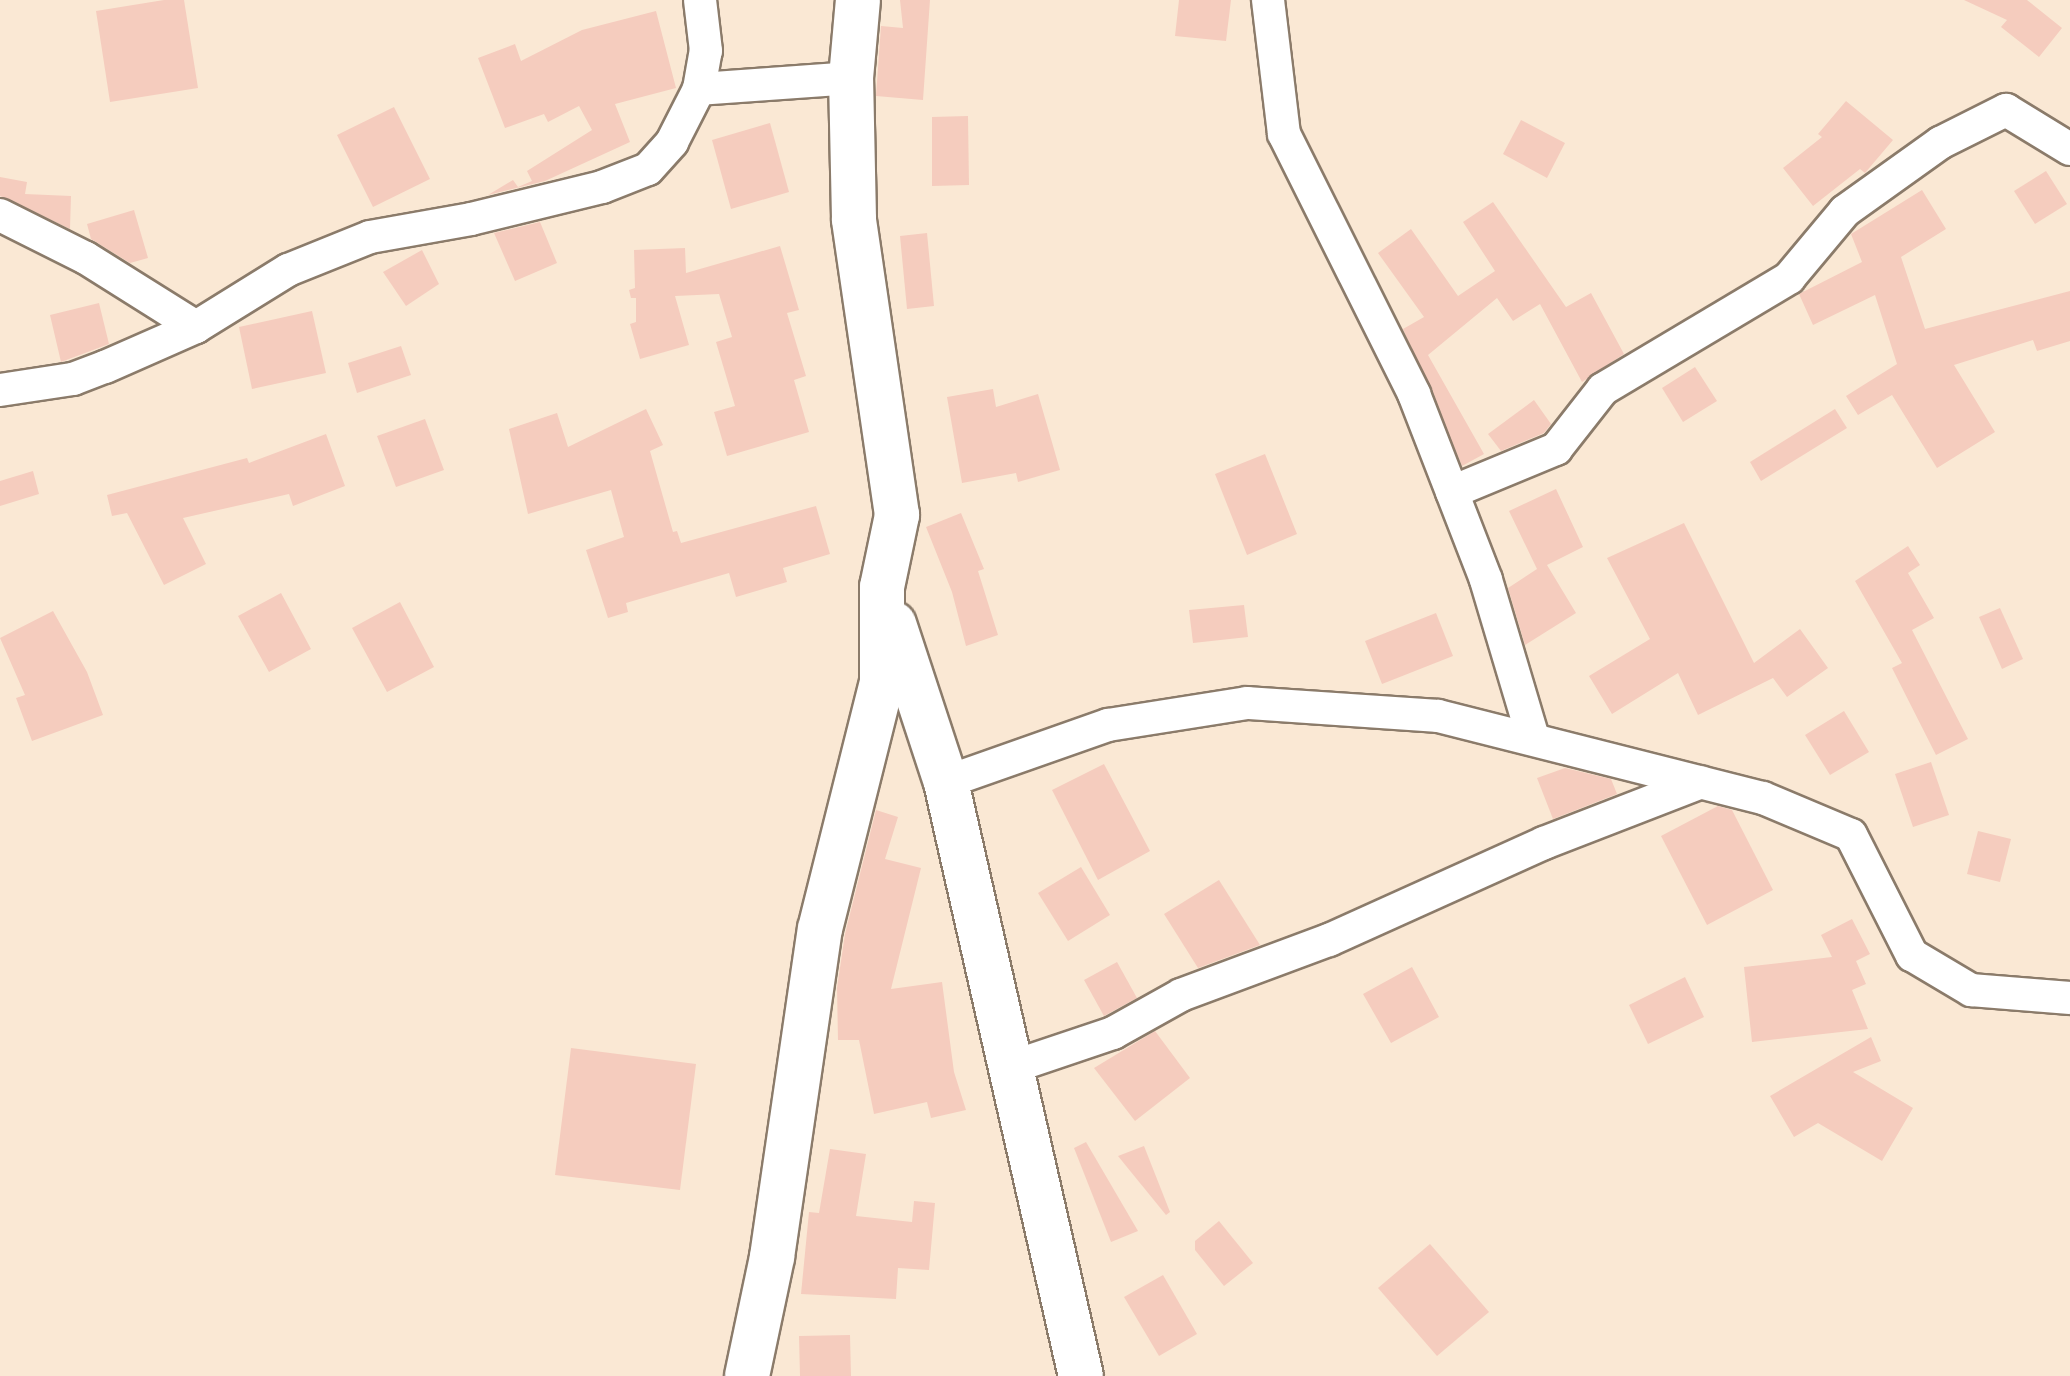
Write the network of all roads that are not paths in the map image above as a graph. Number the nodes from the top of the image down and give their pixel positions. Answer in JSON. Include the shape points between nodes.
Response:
{"nodes":[{"id":1,"x":700,"y":0,"type":"edge"},
{"id":2,"x":858,"y":0,"type":"edge"},
{"id":3,"x":1268,"y":0,"type":"edge"},
{"id":4,"x":851,"y":78,"type":"junction"},
{"id":5,"x":699,"y":89,"type":"junction"},
{"id":6,"x":2070,"y":149,"type":"edge"},
{"id":7,"x":0,"y":215,"type":"edge"},
{"id":8,"x":196,"y":327,"type":"junction"},
{"id":9,"x":0,"y":390,"type":"edge"},
{"id":10,"x":1452,"y":492,"type":"junction"},
{"id":11,"x":882,"y":587,"type":"junction"},
{"id":12,"x":1533,"y":738,"type":"junction"},
{"id":13,"x":946,"y":782,"type":"junction"},
{"id":14,"x":1701,"y":782,"type":"junction"},
{"id":15,"x":2070,"y":998,"type":"edge"},
{"id":16,"x":1012,"y":1067,"type":"junction"},
{"id":17,"x":747,"y":1376,"type":"edge"},
{"id":18,"x":1081,"y":1376,"type":"edge"}],
"edges":[{"from":1,"to":5,"type":"street","via":[[706,51]]},
{"from":2,"to":4,"type":"main road"},
{"from":3,"to":10,"type":"street","via":[[1284,134],[1414,394]]},
{"from":4,"to":5,"type":"street"},
{"from":4,"to":11,"type":"main road","via":[[854,219],[897,515]]},
{"from":5,"to":8,"type":"street","via":[[672,142],[648,169],[602,187],[486,216],[370,237],[288,270]]},
{"from":6,"to":10,"type":"street","via":[[2006,110],[1940,143],[1845,211],[1789,278],[1603,389],[1556,449]]},
{"from":7,"to":8,"type":"street","via":[[86,258]]},
{"from":8,"to":9,"type":"street","via":[[73,379]]},
{"from":10,"to":12,"type":"street","via":[[1486,580]]},
{"from":11,"to":13,"type":"main road"},
{"from":11,"to":17,"type":"main road","via":[[882,682],[820,929],[786,1168]]},
{"from":12,"to":13,"type":"street","via":[[1438,716],[1247,703],[1108,725]]},
{"from":12,"to":14,"type":"street"},
{"from":13,"to":16,"type":"main road"},
{"from":14,"to":15,"type":"street","via":[[1763,798],[1851,835],[1912,955],[1971,990]]},
{"from":14,"to":16,"type":"street","via":[[1544,843],[1329,940],[1181,995],[1113,1033]]},
{"from":16,"to":18,"type":"main road"}]}
